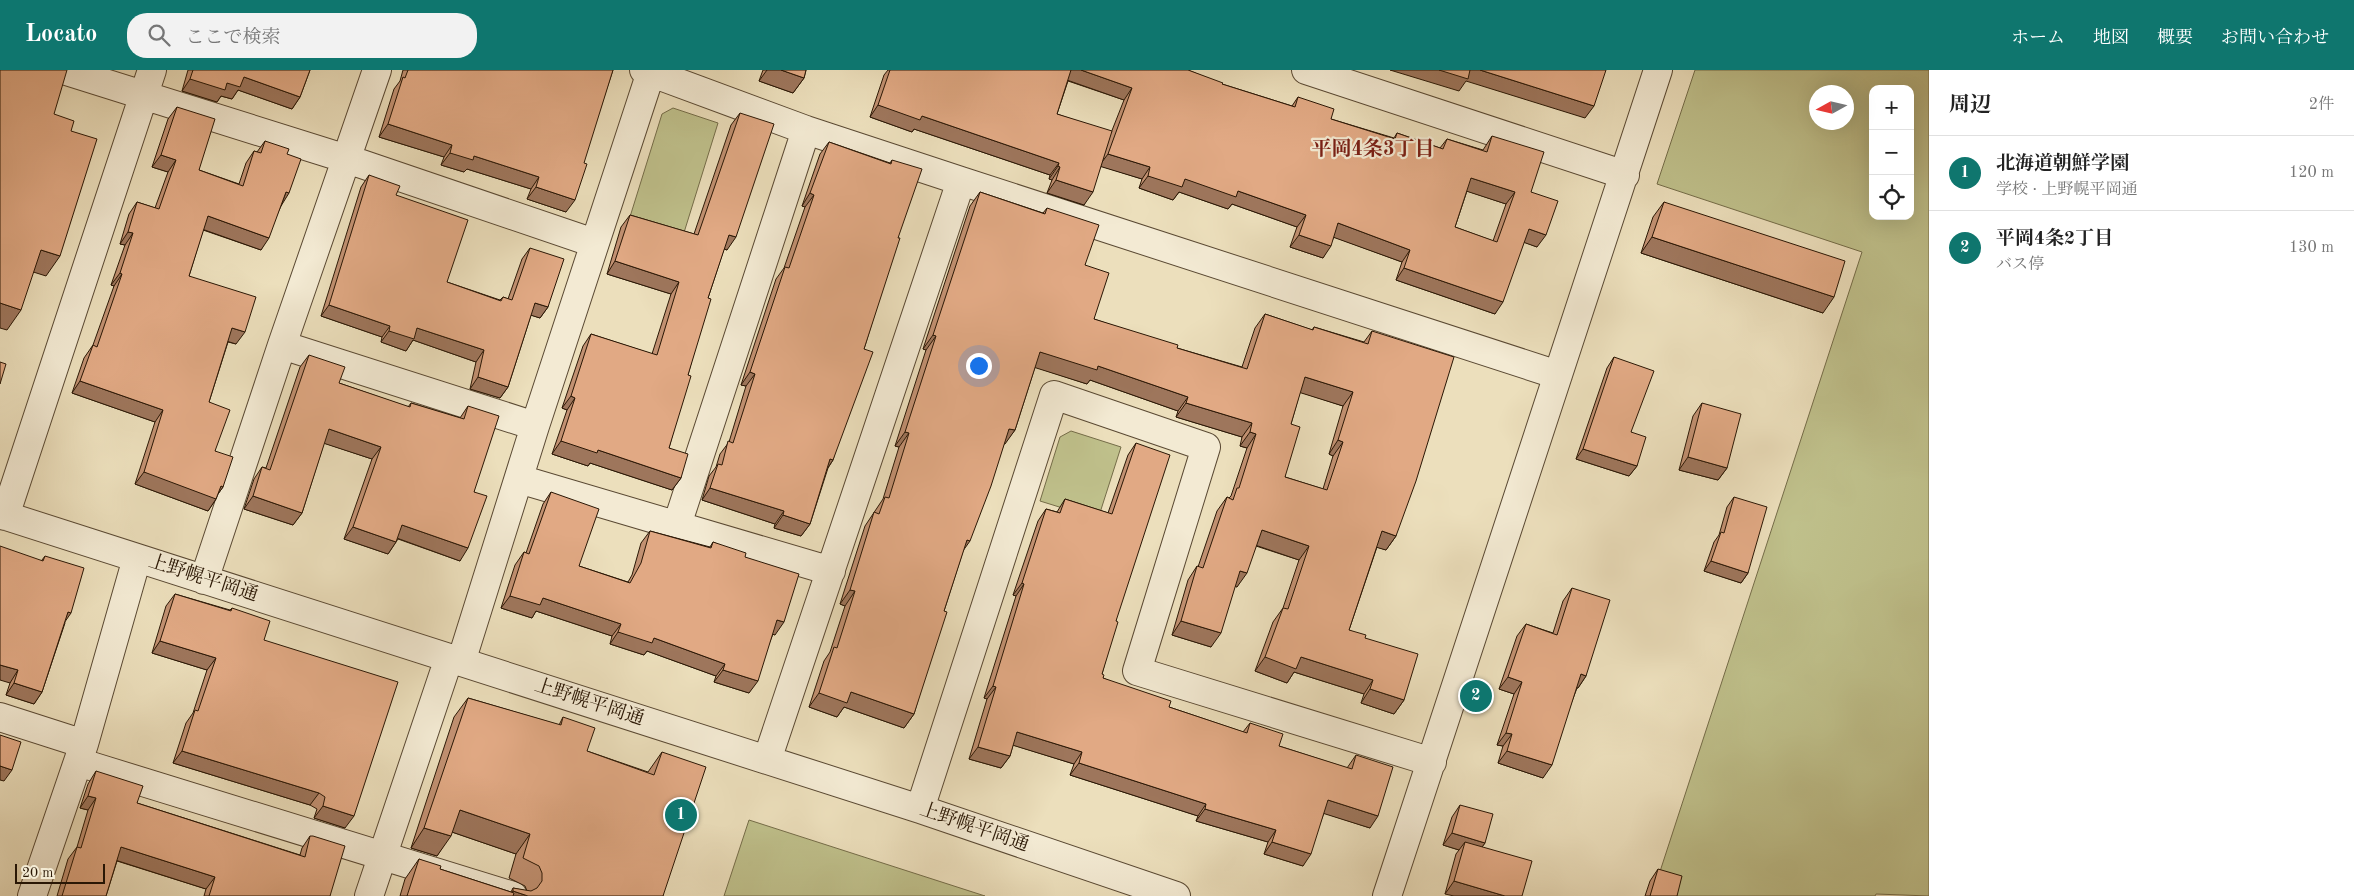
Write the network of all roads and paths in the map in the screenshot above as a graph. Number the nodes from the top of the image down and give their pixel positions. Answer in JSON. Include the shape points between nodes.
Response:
{"nodes":[{"id":1,"x":63,"y":70,"type":"edge"},
{"id":2,"x":152,"y":70,"type":"edge"},
{"id":3,"x":377,"y":70,"type":"edge"},
{"id":4,"x":1306,"y":70,"type":"edge"},
{"id":5,"x":1658,"y":70,"type":"edge"},
{"id":6,"x":647,"y":71,"type":"edge"},
{"id":7,"x":144,"y":96,"type":"junction"},
{"id":8,"x":806,"y":130,"type":"junction"},
{"id":9,"x":347,"y":159,"type":"junction"},
{"id":10,"x":1625,"y":175,"type":"junction"},
{"id":11,"x":961,"y":181,"type":"junction"},
{"id":12,"x":594,"y":243,"type":"junction"},
{"id":13,"x":282,"y":345,"type":"junction"},
{"id":14,"x":1558,"y":375,"type":"junction"},
{"id":15,"x":535,"y":426,"type":"junction"},
{"id":16,"x":519,"y":479,"type":"junction"},
{"id":17,"x":2,"y":515,"type":"edge"},
{"id":18,"x":677,"y":525,"type":"junction"},
{"id":19,"x":137,"y":558,"type":"junction"},
{"id":20,"x":831,"y":571,"type":"junction"},
{"id":21,"x":204,"y":580,"type":"junction"},
{"id":22,"x":455,"y":660,"type":"junction"},
{"id":23,"x":0,"y":717,"type":"edge"},
{"id":24,"x":81,"y":753,"type":"junction"},
{"id":25,"x":768,"y":760,"type":"junction"},
{"id":26,"x":1432,"y":762,"type":"junction"},
{"id":27,"x":920,"y":810,"type":"junction"},
{"id":28,"x":381,"y":854,"type":"junction"},
{"id":29,"x":32,"y":896,"type":"edge"},
{"id":30,"x":369,"y":896,"type":"edge"},
{"id":31,"x":513,"y":896,"type":"edge"},
{"id":32,"x":1176,"y":896,"type":"edge"},
{"id":33,"x":1387,"y":896,"type":"edge"}],
"edges":[{"from":1,"to":7,"type":"street"},
{"from":2,"to":7,"type":"street"},
{"from":3,"to":9,"type":"street"},
{"from":4,"to":10,"type":"street"},
{"from":5,"to":10,"type":"street"},
{"from":6,"to":8,"type":"street"},
{"from":6,"to":12,"type":"street"},
{"from":7,"to":9,"type":"street"},
{"from":7,"to":17,"type":"street"},
{"from":8,"to":11,"type":"street"},
{"from":8,"to":18,"type":"street"},
{"from":9,"to":12,"type":"street"},
{"from":9,"to":13,"type":"street"},
{"from":10,"to":14,"type":"street"},
{"from":11,"to":14,"type":"street"},
{"from":11,"to":20,"type":"street"},
{"from":12,"to":15,"type":"street"},
{"from":13,"to":15,"type":"street"},
{"from":13,"to":21,"type":"street"},
{"from":14,"to":26,"type":"street"},
{"from":15,"to":16,"type":"street"},
{"from":16,"to":18,"type":"street"},
{"from":16,"to":22,"type":"street"},
{"from":17,"to":19,"type":"street","name":"上野幌平岡通"},
{"from":18,"to":20,"type":"street"},
{"from":19,"to":21,"type":"street","name":"上野幌平岡通"},
{"from":19,"to":24,"type":"street"},
{"from":20,"to":25,"type":"street"},
{"from":21,"to":22,"type":"street","name":"上野幌平岡通"},
{"from":22,"to":25,"type":"street","name":"上野幌平岡通"},
{"from":22,"to":28,"type":"street"},
{"from":23,"to":24,"type":"street"},
{"from":24,"to":28,"type":"street"},
{"from":24,"to":29,"type":"street"},
{"from":25,"to":27,"type":"street","name":"上野幌平岡通"},
{"from":26,"to":27,"type":"street","via":[[1137,671],[1206,447],[1054,395]]},
{"from":26,"to":33,"type":"street"},
{"from":27,"to":32,"type":"street","name":"上野幌平岡通"},
{"from":28,"to":30,"type":"street"},
{"from":28,"to":31,"type":"street"}]}
